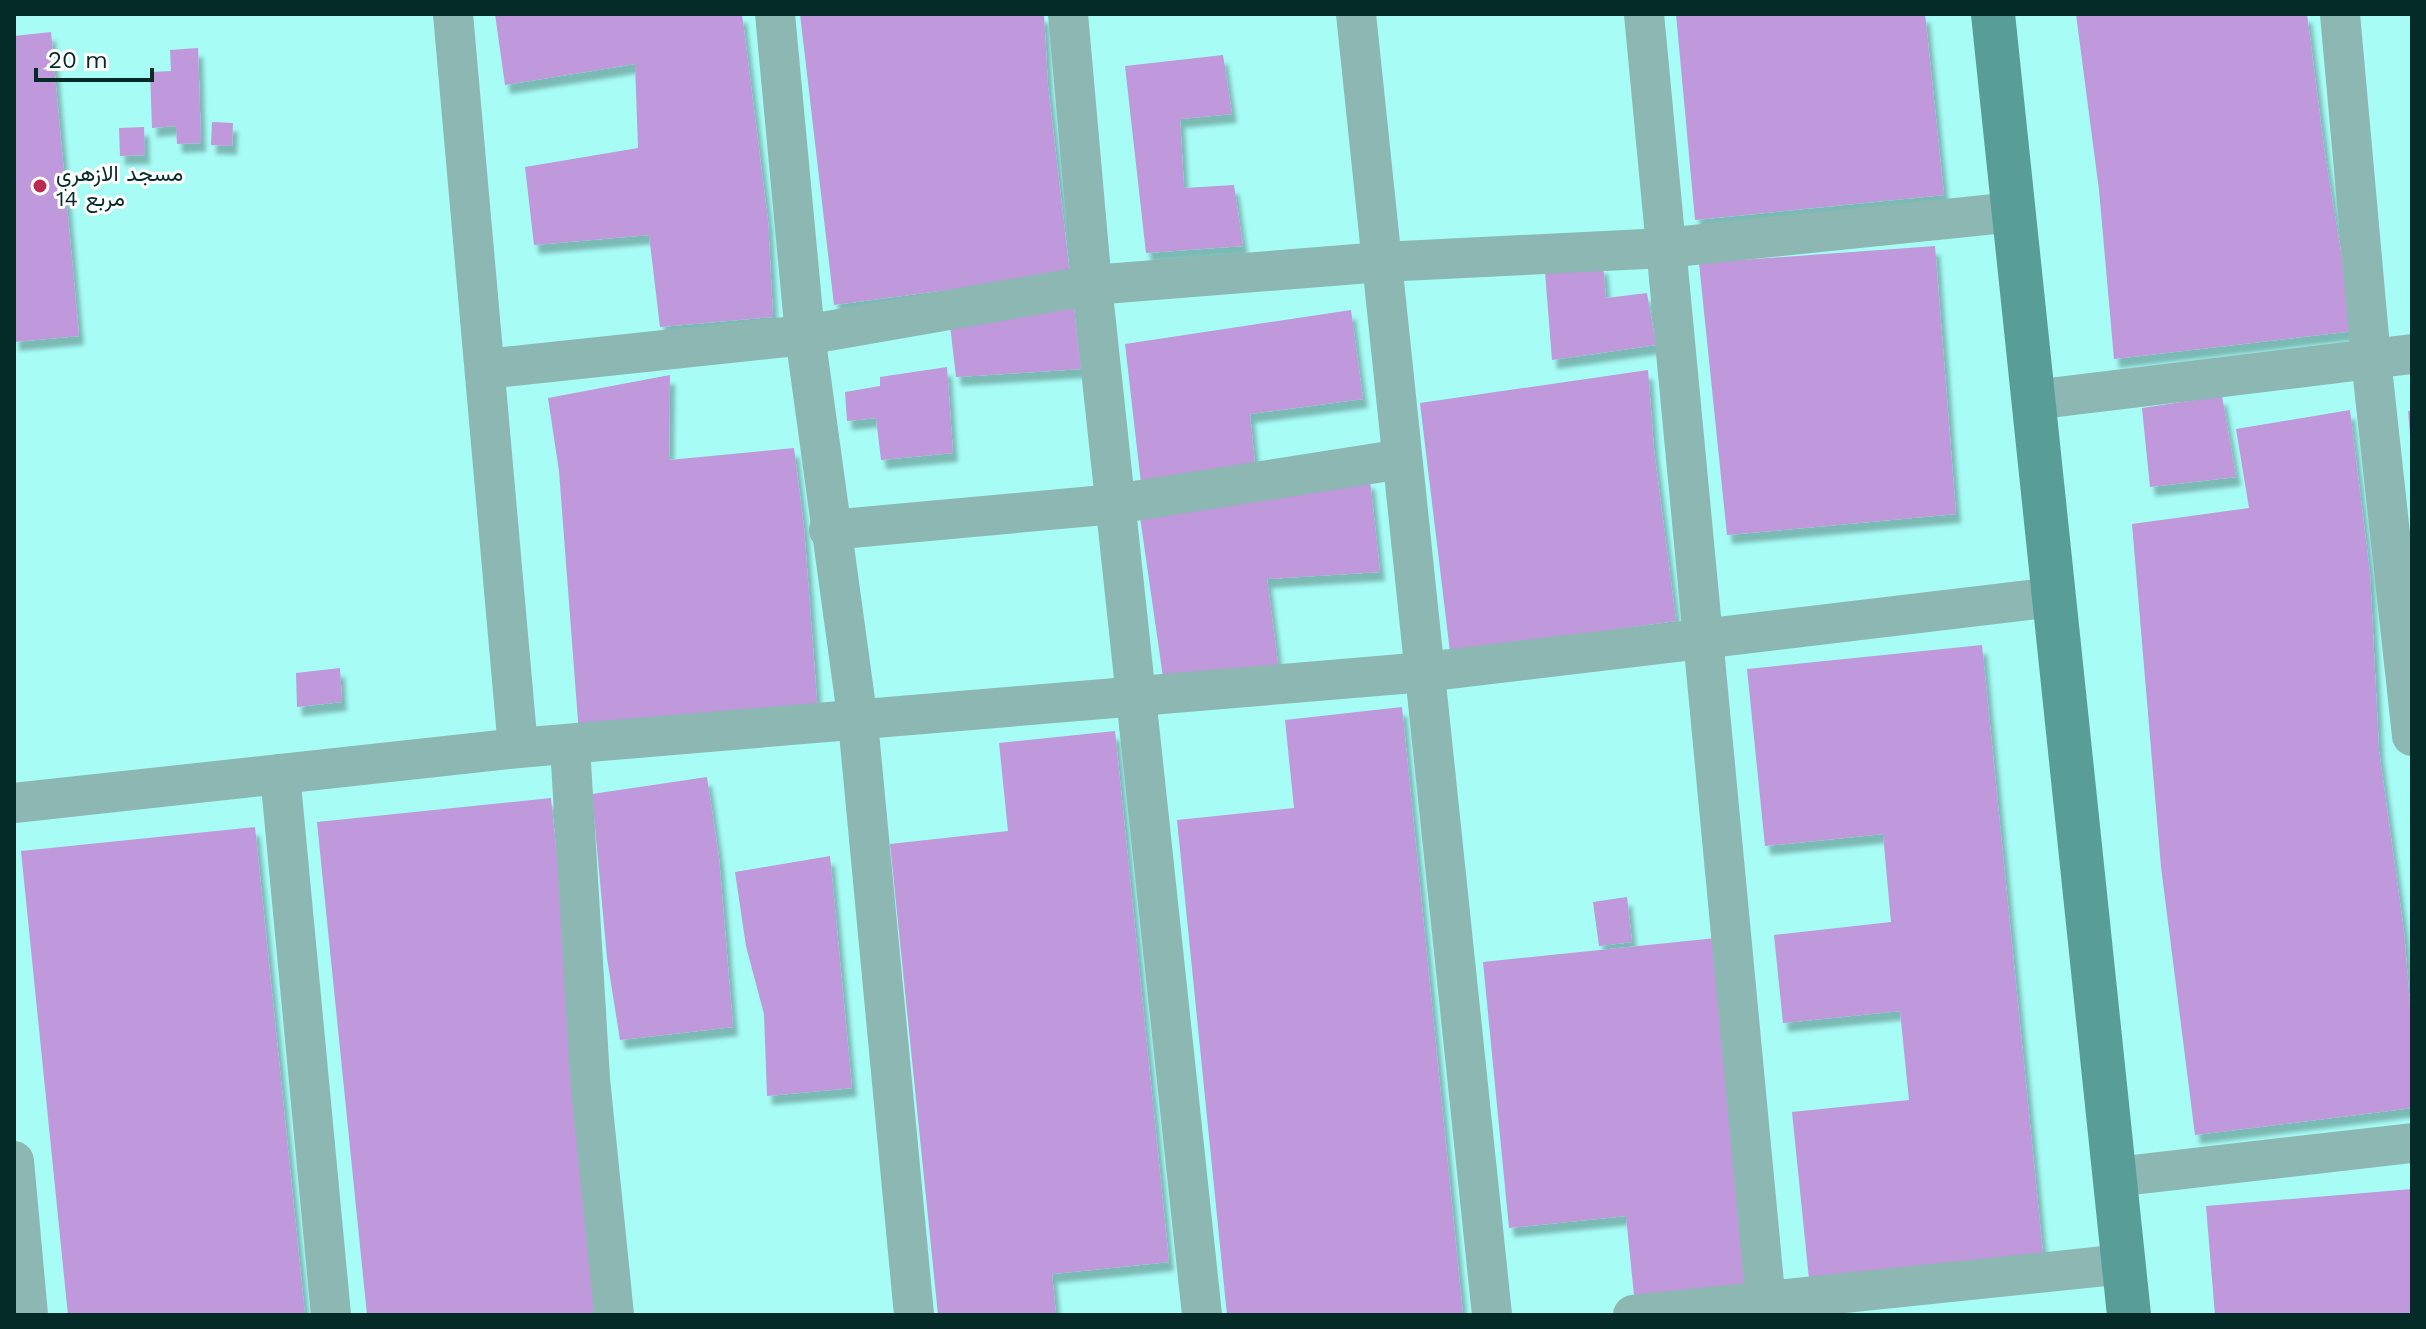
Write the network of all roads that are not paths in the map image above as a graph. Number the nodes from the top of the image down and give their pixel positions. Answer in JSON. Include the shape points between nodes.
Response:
{"nodes":[{"id":1,"x":453,"y":14,"type":"edge"},
{"id":2,"x":775,"y":14,"type":"edge"},
{"id":3,"x":1068,"y":14,"type":"edge"},
{"id":4,"x":1356,"y":14,"type":"edge"},
{"id":5,"x":1644,"y":14,"type":"edge"},
{"id":6,"x":1993,"y":14,"type":"edge"},
{"id":7,"x":2340,"y":14,"type":"edge"},
{"id":8,"x":2014,"y":212,"type":"junction"},
{"id":9,"x":1665,"y":248,"type":"junction"},
{"id":10,"x":1382,"y":262,"type":"junction"},
{"id":11,"x":1092,"y":285,"type":"junction"},
{"id":12,"x":805,"y":335,"type":"junction"},
{"id":13,"x":2412,"y":354,"type":"edge"},
{"id":14,"x":2371,"y":359,"type":"junction"},
{"id":15,"x":486,"y":369,"type":"junction"},
{"id":16,"x":2033,"y":400,"type":"junction"},
{"id":17,"x":1402,"y":459,"type":"junction"},
{"id":18,"x":1115,"y":504,"type":"junction"},
{"id":19,"x":829,"y":530,"type":"junction"},
{"id":20,"x":2054,"y":597,"type":"junction"},
{"id":21,"x":1703,"y":641,"type":"junction"},
{"id":22,"x":1425,"y":672,"type":"junction"},
{"id":23,"x":1136,"y":697,"type":"junction"},
{"id":24,"x":858,"y":722,"type":"junction"},
{"id":25,"x":2412,"y":736,"type":"edge"},
{"id":26,"x":570,"y":746,"type":"junction"},
{"id":27,"x":518,"y":748,"type":"junction"},
{"id":28,"x":280,"y":774,"type":"junction"},
{"id":29,"x":14,"y":803,"type":"edge"},
{"id":30,"x":2412,"y":1143,"type":"edge"},
{"id":31,"x":14,"y":1161,"type":"edge"},
{"id":32,"x":2115,"y":1177,"type":"junction"},
{"id":33,"x":2124,"y":1264,"type":"junction"},
{"id":34,"x":1766,"y":1308,"type":"edge"},
{"id":35,"x":28,"y":1315,"type":"edge"},
{"id":36,"x":331,"y":1315,"type":"edge"},
{"id":37,"x":614,"y":1315,"type":"edge"},
{"id":38,"x":914,"y":1315,"type":"edge"},
{"id":39,"x":1202,"y":1315,"type":"edge"},
{"id":40,"x":1492,"y":1315,"type":"edge"},
{"id":41,"x":1633,"y":1315,"type":"edge"},
{"id":42,"x":2129,"y":1315,"type":"edge"}],
"edges":[{"from":1,"to":15,"type":"street"},
{"from":2,"to":12,"type":"street"},
{"from":3,"to":11,"type":"street"},
{"from":4,"to":10,"type":"street"},
{"from":5,"to":9,"type":"street"},
{"from":6,"to":8,"type":"street"},
{"from":7,"to":14,"type":"street"},
{"from":8,"to":9,"type":"street"},
{"from":8,"to":16,"type":"street"},
{"from":9,"to":10,"type":"street"},
{"from":9,"to":21,"type":"street"},
{"from":10,"to":11,"type":"street"},
{"from":10,"to":17,"type":"street"},
{"from":11,"to":12,"type":"street"},
{"from":11,"to":18,"type":"street"},
{"from":12,"to":15,"type":"street"},
{"from":12,"to":19,"type":"street"},
{"from":13,"to":14,"type":"street"},
{"from":14,"to":16,"type":"street"},
{"from":14,"to":25,"type":"street"},
{"from":15,"to":27,"type":"street"},
{"from":16,"to":20,"type":"street"},
{"from":17,"to":18,"type":"street"},
{"from":17,"to":22,"type":"street"},
{"from":18,"to":19,"type":"street"},
{"from":18,"to":23,"type":"street"},
{"from":19,"to":24,"type":"street"},
{"from":20,"to":21,"type":"street"},
{"from":20,"to":32,"type":"street"},
{"from":21,"to":22,"type":"street"},
{"from":21,"to":34,"type":"street"},
{"from":22,"to":23,"type":"street"},
{"from":22,"to":40,"type":"street"},
{"from":23,"to":24,"type":"street"},
{"from":23,"to":39,"type":"street"},
{"from":24,"to":26,"type":"street"},
{"from":24,"to":38,"type":"street"},
{"from":26,"to":27,"type":"street"},
{"from":26,"to":37,"type":"street","via":[[590,1079]]},
{"from":27,"to":28,"type":"street"},
{"from":28,"to":29,"type":"street"},
{"from":28,"to":36,"type":"street"},
{"from":30,"to":32,"type":"street"},
{"from":31,"to":35,"type":"street"},
{"from":32,"to":33,"type":"street"},
{"from":33,"to":34,"type":"street"},
{"from":33,"to":42,"type":"street"},
{"from":34,"to":41,"type":"street"}]}
